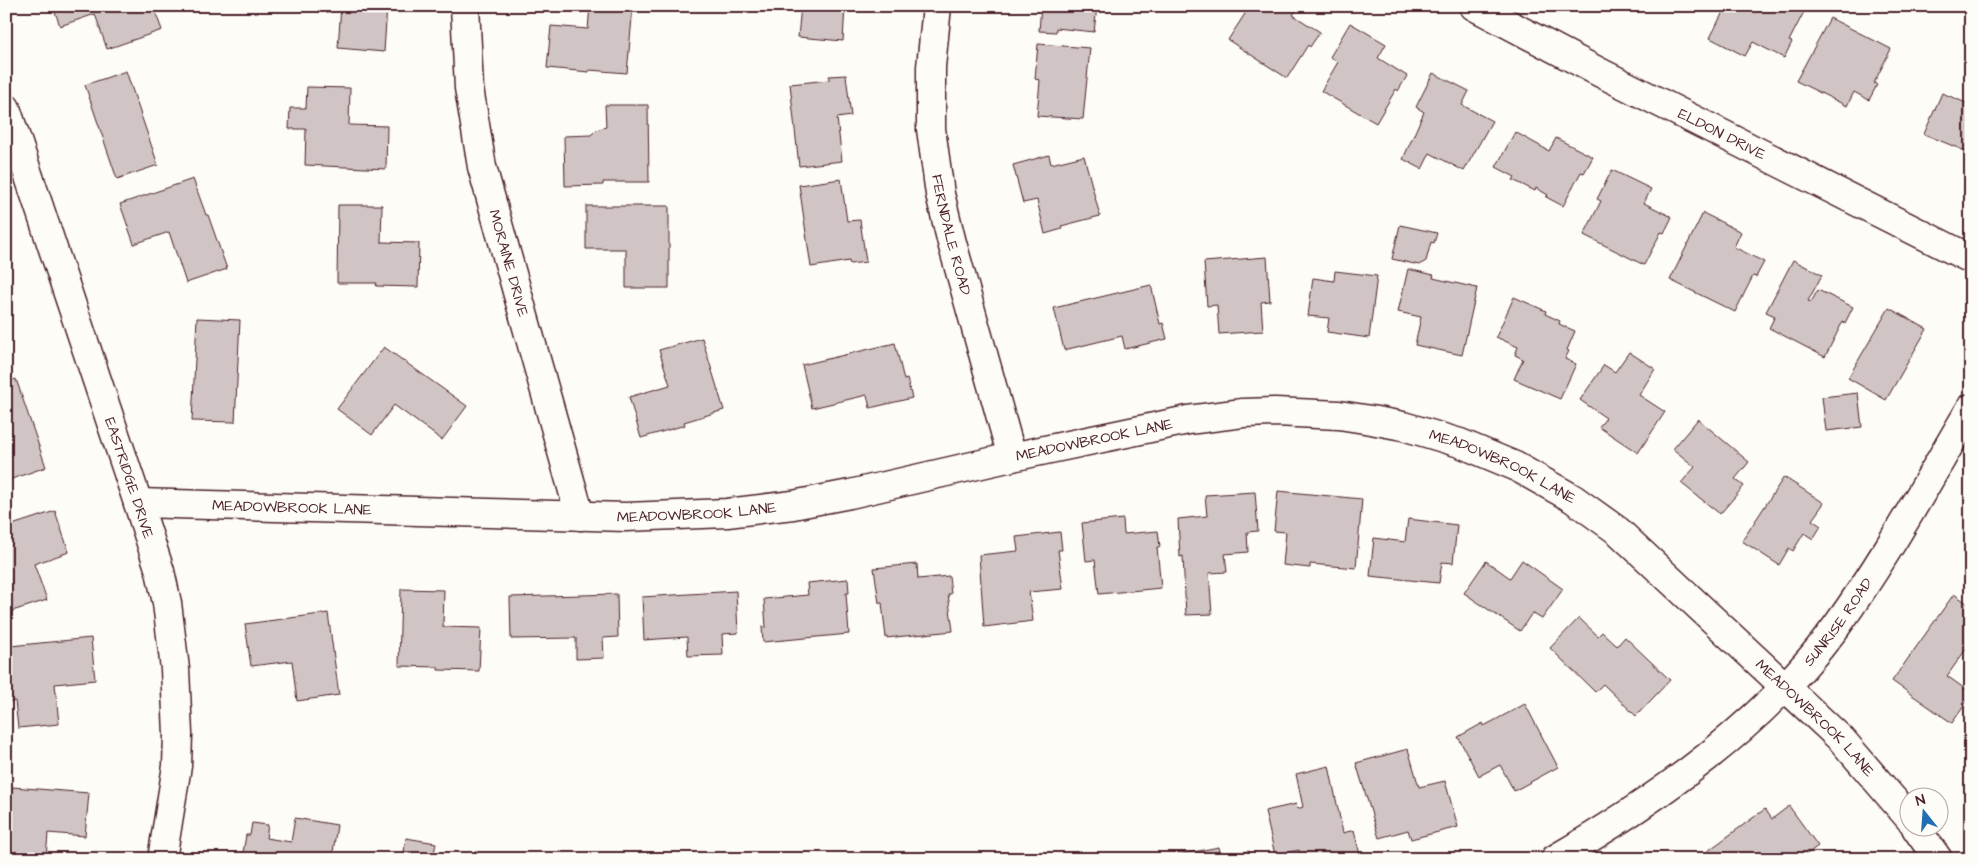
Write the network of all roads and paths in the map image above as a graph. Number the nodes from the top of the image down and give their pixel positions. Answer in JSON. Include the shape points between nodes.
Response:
{"nodes":[{"id":1,"x":466,"y":6,"type":"edge"},
{"id":2,"x":937,"y":6,"type":"edge"},
{"id":3,"x":1474,"y":6,"type":"edge"},
{"id":4,"x":6,"y":108,"type":"edge"},
{"id":5,"x":1971,"y":259,"type":"edge"},
{"id":6,"x":1971,"y":408,"type":"edge"},
{"id":7,"x":1012,"y":457,"type":"junction"},
{"id":8,"x":138,"y":503,"type":"junction"},
{"id":9,"x":580,"y":516,"type":"junction"},
{"id":10,"x":1784,"y":686,"type":"junction"},
{"id":11,"x":1900,"y":807,"type":"edge"},
{"id":12,"x":1923,"y":838,"type":"edge"},
{"id":13,"x":162,"y":859,"type":"edge"},
{"id":14,"x":1555,"y":859,"type":"edge"},
{"id":15,"x":1938,"y":859,"type":"edge"}],
"edges":[{"from":1,"to":9,"type":"street","name":"MORAINE DRIVE","via":[[469,88],[482,166]]},
{"from":2,"to":7,"type":"street","name":"FERNDALE ROAD","via":[[931,67],[931,129],[940,194]]},
{"from":3,"to":5,"type":"street","name":"ELDON DRIVE"},
{"from":4,"to":8,"type":"street","name":"EASTRIDGE DRIVE"},
{"from":6,"to":10,"type":"street","name":"SUNRISE ROAD","via":[[1871,575],[1835,628]]},
{"from":7,"to":9,"type":"street","name":"MEADOWBROOK LANE","via":[[793,505],[700,514]]},
{"from":7,"to":10,"type":"street","name":"MEADOWBROOK LANE","via":[[1188,420],[1243,413],[1338,415],[1434,435],[1515,466],[1598,516],[1636,546]]},
{"from":8,"to":9,"type":"street","name":"MEADOWBROOK LANE"},
{"from":8,"to":13,"type":"street","name":"EASTRIDGE DRIVE","via":[[160,571],[176,669],[177,766]]},
{"from":10,"to":11,"type":"street","name":"MEADOWBROOK LANE","via":[[1842,740]]},
{"from":10,"to":14,"type":"street","name":"SUNRISE ROAD","via":[[1740,729],[1689,771]]},
{"from":12,"to":15,"type":"street"}]}
